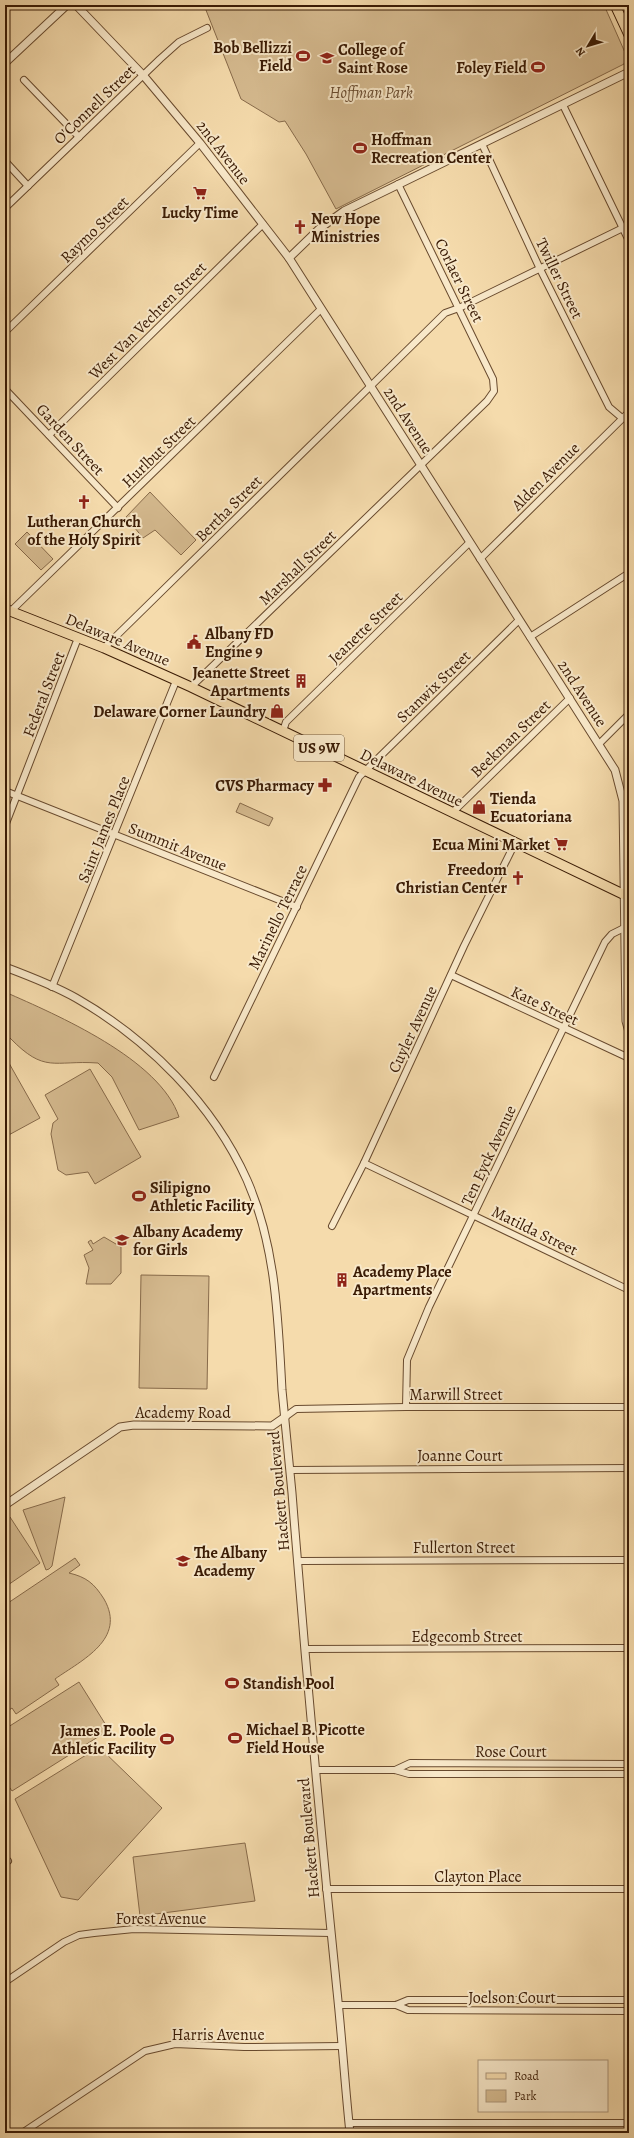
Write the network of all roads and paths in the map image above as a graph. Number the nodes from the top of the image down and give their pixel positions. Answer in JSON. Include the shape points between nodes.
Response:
{"nodes":[{"id":1,"x":67,"y":5,"type":"edge"},
{"id":2,"x":76,"y":5,"type":"edge"},
{"id":3,"x":615,"y":5,"type":"edge"},
{"id":4,"x":207,"y":28,"type":"dead end"},
{"id":5,"x":629,"y":35,"type":"edge"},
{"id":6,"x":5,"y":63,"type":"edge"},
{"id":7,"x":629,"y":72,"type":"edge"},
{"id":8,"x":143,"y":75,"type":"junction"},
{"id":9,"x":24,"y":80,"type":"dead end"},
{"id":10,"x":563,"y":104,"type":"junction"},
{"id":11,"x":79,"y":137,"type":"junction"},
{"id":12,"x":200,"y":143,"type":"junction"},
{"id":13,"x":482,"y":144,"type":"junction"},
{"id":14,"x":5,"y":160,"type":"edge"},
{"id":15,"x":398,"y":184,"type":"junction"},
{"id":16,"x":28,"y":186,"type":"junction"},
{"id":17,"x":5,"y":208,"type":"edge"},
{"id":18,"x":263,"y":224,"type":"junction"},
{"id":19,"x":629,"y":225,"type":"edge"},
{"id":20,"x":623,"y":228,"type":"junction"},
{"id":21,"x":629,"y":241,"type":"edge"},
{"id":22,"x":289,"y":258,"type":"junction"},
{"id":23,"x":540,"y":269,"type":"junction"},
{"id":24,"x":459,"y":308,"type":"junction"},
{"id":25,"x":321,"y":309,"type":"junction"},
{"id":26,"x":5,"y":332,"type":"edge"},
{"id":27,"x":371,"y":386,"type":"junction"},
{"id":28,"x":494,"y":388,"type":"joint"},
{"id":29,"x":5,"y":389,"type":"edge"},
{"id":30,"x":629,"y":412,"type":"edge"},
{"id":31,"x":622,"y":418,"type":"junction"},
{"id":32,"x":50,"y":435,"type":"junction"},
{"id":33,"x":421,"y":464,"type":"junction"},
{"id":34,"x":118,"y":508,"type":"junction"},
{"id":35,"x":469,"y":543,"type":"junction"},
{"id":36,"x":480,"y":559,"type":"junction"},
{"id":37,"x":629,"y":573,"type":"edge"},
{"id":38,"x":8,"y":610,"type":"edge"},
{"id":39,"x":519,"y":620,"type":"junction"},
{"id":40,"x":530,"y":637,"type":"junction"},
{"id":41,"x":78,"y":638,"type":"junction"},
{"id":42,"x":104,"y":648,"type":"junction"},
{"id":43,"x":176,"y":680,"type":"junction"},
{"id":44,"x":191,"y":687,"type":"junction"},
{"id":45,"x":570,"y":698,"type":"junction"},
{"id":46,"x":629,"y":714,"type":"edge"},
{"id":47,"x":282,"y":731,"type":"junction"},
{"id":48,"x":599,"y":744,"type":"junction"},
{"id":49,"x":365,"y":771,"type":"junction"},
{"id":50,"x":5,"y":791,"type":"edge"},
{"id":51,"x":17,"y":796,"type":"junction"},
{"id":52,"x":452,"y":813,"type":"junction"},
{"id":53,"x":5,"y":826,"type":"edge"},
{"id":54,"x":115,"y":834,"type":"junction"},
{"id":55,"x":515,"y":843,"type":"junction"},
{"id":56,"x":626,"y":896,"type":"edge"},
{"id":57,"x":297,"y":907,"type":"junction"},
{"id":58,"x":624,"y":928,"type":"junction"},
{"id":59,"x":5,"y":966,"type":"edge"},
{"id":60,"x":451,"y":975,"type":"junction"},
{"id":61,"x":52,"y":987,"type":"junction"},
{"id":62,"x":563,"y":1028,"type":"junction"},
{"id":63,"x":629,"y":1032,"type":"edge"},
{"id":64,"x":629,"y":1058,"type":"edge"},
{"id":65,"x":214,"y":1077,"type":"dead end"},
{"id":66,"x":364,"y":1163,"type":"junction"},
{"id":67,"x":475,"y":1215,"type":"junction"},
{"id":68,"x":332,"y":1226,"type":"dead end"},
{"id":69,"x":629,"y":1290,"type":"edge"},
{"id":70,"x":406,"y":1407,"type":"junction"},
{"id":71,"x":629,"y":1407,"type":"edge"},
{"id":72,"x":285,"y":1417,"type":"junction"},
{"id":73,"x":629,"y":1468,"type":"edge"},
{"id":74,"x":290,"y":1470,"type":"junction"},
{"id":75,"x":5,"y":1504,"type":"edge"},
{"id":76,"x":629,"y":1560,"type":"edge"},
{"id":77,"x":299,"y":1561,"type":"junction"},
{"id":78,"x":629,"y":1648,"type":"edge"},
{"id":79,"x":305,"y":1649,"type":"junction"},
{"id":80,"x":629,"y":1764,"type":"edge"},
{"id":81,"x":316,"y":1770,"type":"junction"},
{"id":82,"x":395,"y":1770,"type":"junction"},
{"id":83,"x":629,"y":1774,"type":"edge"},
{"id":84,"x":326,"y":1889,"type":"junction"},
{"id":85,"x":629,"y":1889,"type":"edge"},
{"id":86,"x":331,"y":1933,"type":"junction"},
{"id":87,"x":5,"y":1982,"type":"edge"},
{"id":88,"x":479,"y":2000,"type":"junction"},
{"id":89,"x":557,"y":2000,"type":"junction"},
{"id":90,"x":629,"y":2000,"type":"edge"},
{"id":91,"x":338,"y":2005,"type":"junction"},
{"id":92,"x":396,"y":2005,"type":"junction"},
{"id":93,"x":479,"y":2010,"type":"junction"},
{"id":94,"x":557,"y":2010,"type":"junction"},
{"id":95,"x":629,"y":2011,"type":"edge"},
{"id":96,"x":342,"y":2046,"type":"junction"},
{"id":97,"x":349,"y":2123,"type":"junction"},
{"id":98,"x":629,"y":2123,"type":"edge"},
{"id":99,"x":22,"y":2133,"type":"edge"},
{"id":100,"x":350,"y":2133,"type":"edge"}],
"edges":[{"from":1,"to":6,"type":"street"},
{"from":2,"to":8,"type":"street","name":"2nd Avenue"},
{"from":3,"to":5,"type":"main road"},
{"from":4,"to":8,"type":"street","name":"O'Connell Street","via":[[179,42]]},
{"from":7,"to":10,"type":"street"},
{"from":8,"to":11,"type":"street","name":"O'Connell Street"},
{"from":8,"to":12,"type":"street","name":"2nd Avenue"},
{"from":9,"to":11,"type":"street"},
{"from":10,"to":13,"type":"street"},
{"from":10,"to":20,"type":"street"},
{"from":11,"to":16,"type":"street","name":"O'Connell Street"},
{"from":12,"to":18,"type":"street","name":"2nd Avenue"},
{"from":12,"to":26,"type":"street","name":"Raymo Street"},
{"from":13,"to":15,"type":"street"},
{"from":13,"to":23,"type":"street","name":"Twiller Street"},
{"from":14,"to":16,"type":"street"},
{"from":15,"to":22,"type":"street","via":[[340,214]]},
{"from":15,"to":24,"type":"street","name":"Corlaer Street"},
{"from":16,"to":17,"type":"street","name":"O'Connell Street"},
{"from":18,"to":22,"type":"street","name":"2nd Avenue"},
{"from":18,"to":32,"type":"street","name":"West Van Vechten Street"},
{"from":19,"to":20,"type":"street","name":"Bertha Street"},
{"from":20,"to":21,"type":"street"},
{"from":20,"to":23,"type":"street","name":"Bertha Street"},
{"from":22,"to":25,"type":"street","name":"2nd Avenue"},
{"from":23,"to":24,"type":"street","name":"Bertha Street"},
{"from":23,"to":31,"type":"street","name":"Twiller Street","via":[[609,407]]},
{"from":24,"to":27,"type":"street","name":"Bertha Street","via":[[445,313]]},
{"from":24,"to":28,"type":"street","name":"Corlaer Street","via":[[493,379]]},
{"from":25,"to":27,"type":"street","name":"2nd Avenue"},
{"from":25,"to":34,"type":"street","name":"Hurlbut Street"},
{"from":27,"to":33,"type":"street","name":"2nd Avenue"},
{"from":27,"to":42,"type":"street","name":"Bertha Street"},
{"from":28,"to":33,"type":"street","name":"Marshall Street","via":[[487,401]]},
{"from":29,"to":32,"type":"street","name":"Garden Street"},
{"from":30,"to":31,"type":"street","name":"Alden Avenue"},
{"from":31,"to":36,"type":"street","name":"Alden Avenue"},
{"from":32,"to":34,"type":"street","name":"Garden Street"},
{"from":33,"to":35,"type":"street","name":"2nd Avenue"},
{"from":33,"to":44,"type":"street","name":"Marshall Street"},
{"from":34,"to":38,"type":"street","name":"Hurlbut Street"},
{"from":35,"to":36,"type":"street","name":"2nd Avenue"},
{"from":35,"to":47,"type":"street","name":"Jeanette Street","via":[[286,722]]},
{"from":36,"to":39,"type":"street","name":"2nd Avenue"},
{"from":37,"to":40,"type":"street"},
{"from":38,"to":41,"type":"main road","name":"Delaware Avenue","number":"US 9W"},
{"from":39,"to":40,"type":"street","name":"2nd Avenue"},
{"from":39,"to":49,"type":"street","name":"Stanwix Street"},
{"from":40,"to":45,"type":"street","name":"2nd Avenue"},
{"from":41,"to":42,"type":"main road","name":"Delaware Avenue","number":"US 9W"},
{"from":41,"to":51,"type":"street","name":"Federal Street"},
{"from":42,"to":43,"type":"main road","name":"Delaware Avenue","number":"US 9W"},
{"from":43,"to":44,"type":"main road","name":"Delaware Avenue","number":"US 9W"},
{"from":43,"to":54,"type":"street","name":"Saint James Place"},
{"from":44,"to":47,"type":"main road","name":"Delaware Avenue","number":"US 9W"},
{"from":45,"to":48,"type":"street","name":"2nd Avenue"},
{"from":45,"to":52,"type":"street","name":"Beekman Street"},
{"from":46,"to":48,"type":"street"},
{"from":47,"to":49,"type":"main road","name":"Delaware Avenue","number":"US 9W"},
{"from":48,"to":56,"type":"street","name":"2nd Avenue","via":[[615,770],[623,801]]},
{"from":49,"to":52,"type":"main road","name":"Delaware Avenue","number":"US 9W"},
{"from":49,"to":57,"type":"street","name":"Marinello Terrace","via":[[359,777]]},
{"from":50,"to":51,"type":"street","name":"Summit Avenue"},
{"from":51,"to":53,"type":"street","name":"Federal Street"},
{"from":51,"to":54,"type":"street","name":"Summit Avenue"},
{"from":52,"to":55,"type":"main road","name":"Delaware Avenue","number":"US 9W"},
{"from":54,"to":57,"type":"street","name":"Summit Avenue"},
{"from":54,"to":61,"type":"street","name":"Saint James Place"},
{"from":55,"to":56,"type":"main road","name":"Delaware Avenue","number":"US 9W"},
{"from":55,"to":60,"type":"street","name":"Cuyler Avenue"},
{"from":56,"to":58,"type":"street","name":"2nd Avenue"},
{"from":57,"to":65,"type":"street","name":"Marinello Terrace"},
{"from":58,"to":62,"type":"street","name":"Ten Eyck Avenue","via":[[604,942]]},
{"from":58,"to":63,"type":"street","name":"2nd Avenue","via":[[626,1021]]},
{"from":59,"to":61,"type":"street","name":"Hackett Boulevard"},
{"from":60,"to":62,"type":"street","name":"Kate Street"},
{"from":60,"to":66,"type":"street","name":"Cuyler Avenue"},
{"from":61,"to":72,"type":"street","name":"Hackett Boulevard","via":[[76,998],[118,1025],[152,1053],[176,1076],[214,1122],[234,1155],[257,1206],[272,1259]]},
{"from":62,"to":64,"type":"street","name":"Kate Street"},
{"from":62,"to":67,"type":"street","name":"Ten Eyck Avenue"},
{"from":66,"to":67,"type":"street","name":"Matilda Street"},
{"from":66,"to":68,"type":"street","name":"Cuyler Avenue"},
{"from":67,"to":69,"type":"street","name":"Matilda Street"},
{"from":67,"to":70,"type":"street","name":"Ten Eyck Avenue","via":[[429,1307],[411,1350],[406,1374]]},
{"from":70,"to":71,"type":"street","name":"Marwill Street"},
{"from":70,"to":72,"type":"street","name":"Marwill Street","via":[[296,1409]]},
{"from":72,"to":74,"type":"street","name":"Hackett Boulevard"},
{"from":72,"to":75,"type":"street","name":"Academy Road","via":[[272,1426],[120,1427]]},
{"from":73,"to":74,"type":"street","name":"Joanne Court"},
{"from":74,"to":77,"type":"street","name":"Hackett Boulevard"},
{"from":76,"to":77,"type":"street","name":"Fullerton Street"},
{"from":77,"to":79,"type":"street","name":"Hackett Boulevard"},
{"from":78,"to":79,"type":"street","name":"Edgecomb Street"},
{"from":79,"to":81,"type":"street","name":"Hackett Boulevard"},
{"from":80,"to":82,"type":"street","name":"Rose Court","via":[[410,1763]]},
{"from":81,"to":82,"type":"street","name":"Rose Court"},
{"from":81,"to":84,"type":"street","name":"Hackett Boulevard"},
{"from":82,"to":83,"type":"street","name":"Rose Court","via":[[409,1774]]},
{"from":84,"to":85,"type":"street","name":"Clayton Place"},
{"from":84,"to":86,"type":"street","name":"Hackett Boulevard"},
{"from":86,"to":87,"type":"street","name":"Forest Avenue","via":[[134,1930],[79,1935],[64,1942]]},
{"from":86,"to":91,"type":"street","name":"Hackett Boulevard"},
{"from":88,"to":89,"type":"street","name":"Joelson Court"},
{"from":88,"to":92,"type":"street","name":"Joelson Court","via":[[408,2000]]},
{"from":88,"to":93,"type":"street"},
{"from":89,"to":90,"type":"street","name":"Joelson Court"},
{"from":89,"to":94,"type":"street"},
{"from":91,"to":92,"type":"street","name":"Joelson Court"},
{"from":91,"to":96,"type":"street","name":"Hackett Boulevard"},
{"from":92,"to":93,"type":"street","name":"Joelson Court","via":[[408,2010]]},
{"from":93,"to":94,"type":"street","name":"Joelson Court"},
{"from":94,"to":95,"type":"street","name":"Joelson Court"},
{"from":96,"to":97,"type":"street","name":"Hackett Boulevard"},
{"from":96,"to":99,"type":"street","name":"Harris Avenue","via":[[244,2047],[175,2044],[145,2052]]},
{"from":97,"to":98,"type":"street"},
{"from":97,"to":100,"type":"street","name":"Hackett Boulevard"}]}
